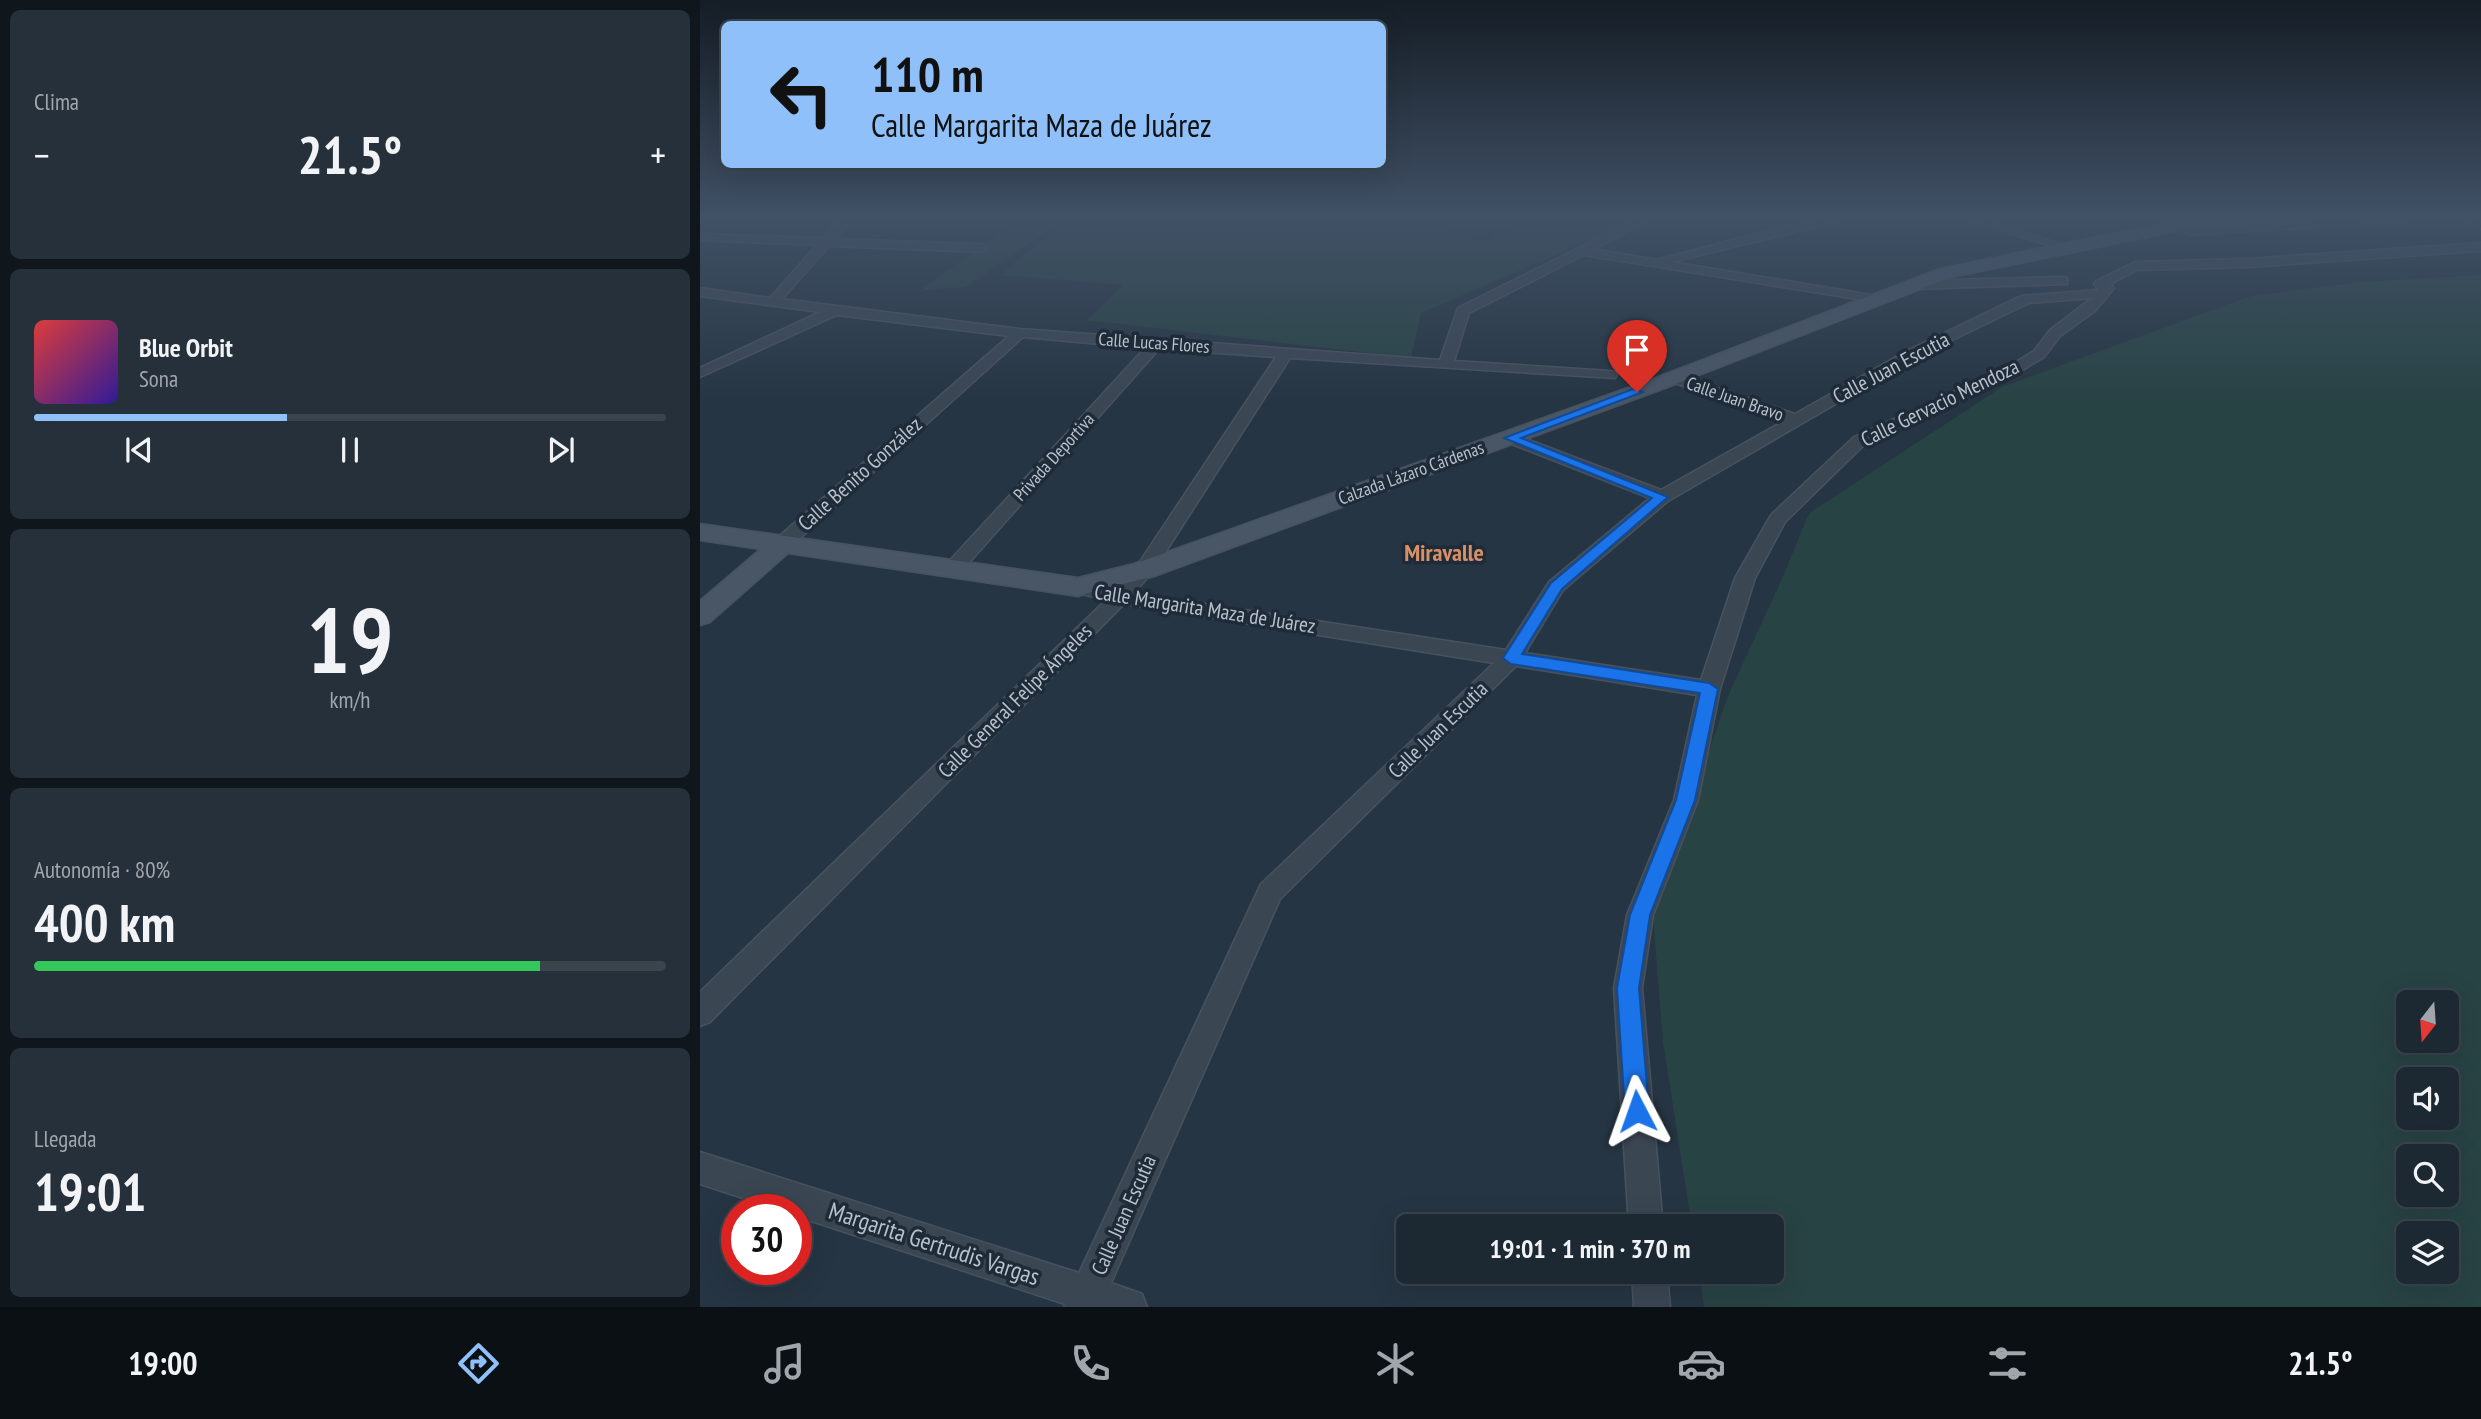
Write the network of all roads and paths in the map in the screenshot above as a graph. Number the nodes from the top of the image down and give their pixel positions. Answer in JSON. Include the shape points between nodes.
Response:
{"nodes":[{"id":1,"x":793,"y":279,"type":"edge"},
{"id":2,"x":1526,"y":279,"type":"edge"},
{"id":3,"x":1750,"y":279,"type":"edge"},
{"id":4,"x":1931,"y":279,"type":"edge"},
{"id":5,"x":2115,"y":279,"type":"edge"},
{"id":6,"x":1915,"y":285,"type":"junction"},
{"id":7,"x":2100,"y":289,"type":"junction"},
{"id":8,"x":700,"y":292,"type":"edge"},
{"id":9,"x":1877,"y":299,"type":"junction"},
{"id":10,"x":773,"y":302,"type":"junction"},
{"id":11,"x":836,"y":310,"type":"junction"},
{"id":12,"x":1020,"y":332,"type":"junction"},
{"id":13,"x":1163,"y":344,"type":"junction"},
{"id":14,"x":1286,"y":353,"type":"junction"},
{"id":15,"x":1446,"y":364,"type":"junction"},
{"id":16,"x":700,"y":373,"type":"edge"},
{"id":17,"x":1610,"y":375,"type":"dead end"},
{"id":18,"x":1674,"y":378,"type":"junction"},
{"id":19,"x":1797,"y":420,"type":"junction"},
{"id":20,"x":1510,"y":438,"type":"junction"},
{"id":21,"x":1662,"y":497,"type":"junction"},
{"id":22,"x":700,"y":532,"type":"edge"},
{"id":23,"x":782,"y":544,"type":"junction"},
{"id":24,"x":1144,"y":570,"type":"junction"},
{"id":25,"x":958,"y":572,"type":"junction"},
{"id":26,"x":1078,"y":587,"type":"junction"},
{"id":27,"x":1120,"y":597,"type":"junction"},
{"id":28,"x":700,"y":616,"type":"edge"},
{"id":29,"x":1511,"y":658,"type":"junction"},
{"id":30,"x":1709,"y":689,"type":"junction"},
{"id":31,"x":700,"y":1012,"type":"edge"},
{"id":32,"x":700,"y":1168,"type":"edge"},
{"id":33,"x":1645,"y":1214,"type":"edge"},
{"id":34,"x":1651,"y":1284,"type":"edge"},
{"id":35,"x":1085,"y":1301,"type":"edge"},
{"id":36,"x":1129,"y":1307,"type":"edge"},
{"id":37,"x":1652,"y":1307,"type":"edge"}],
"edges":[{"from":1,"to":10,"type":"street"},
{"from":2,"to":15,"type":"street","via":[[1463,311]]},
{"from":3,"to":9,"type":"street"},
{"from":4,"to":6,"type":"street","name":"Calzada Lázaro Cárdenas"},
{"from":5,"to":7,"type":"street","name":"Calle Gervacio Mendoza"},
{"from":6,"to":7,"type":"street","via":[[2081,281]]},
{"from":6,"to":9,"type":"street","name":"Calzada Lázaro Cárdenas"},
{"from":7,"to":19,"type":"street","name":"Calle Juan Escutia","via":[[2026,299],[1910,355]]},
{"from":7,"to":30,"type":"street","name":"Calle Gervacio Mendoza","via":[[2090,308],[2055,333],[2039,354],[1860,440],[1777,519],[1745,578]]},
{"from":8,"to":10,"type":"street","name":"Calle Lucas Flores"},
{"from":9,"to":18,"type":"street","name":"Calzada Lázaro Cárdenas"},
{"from":10,"to":11,"type":"street","name":"Calle Lucas Flores"},
{"from":11,"to":12,"type":"street","name":"Calle Lucas Flores"},
{"from":11,"to":16,"type":"street"},
{"from":12,"to":13,"type":"street","name":"Calle Lucas Flores"},
{"from":12,"to":23,"type":"street","name":"Calle Benito González"},
{"from":13,"to":14,"type":"street","name":"Calle Lucas Flores"},
{"from":13,"to":25,"type":"street","name":"Privada Deportiva"},
{"from":14,"to":15,"type":"street","name":"Calle Lucas Flores"},
{"from":14,"to":24,"type":"street","name":"Calle General Felipe Ángeles"},
{"from":15,"to":17,"type":"street","name":"Calle Lucas Flores"},
{"from":18,"to":19,"type":"street","name":"Calle Juan Bravo"},
{"from":18,"to":20,"type":"street","name":"Calzada Lázaro Cárdenas"},
{"from":19,"to":21,"type":"street","name":"Calle Juan Escutia"},
{"from":20,"to":21,"type":"street"},
{"from":20,"to":24,"type":"street","name":"Calzada Lázaro Cárdenas"},
{"from":21,"to":29,"type":"street","name":"Calle Juan Escutia","via":[[1556,586]]},
{"from":22,"to":23,"type":"street","name":"Calle Margarita Maza de Juárez"},
{"from":23,"to":25,"type":"street","name":"Calle Margarita Maza de Juárez"},
{"from":23,"to":28,"type":"street","name":"Calle Benito González"},
{"from":24,"to":26,"type":"street","name":"Calzada Lázaro Cárdenas"},
{"from":24,"to":27,"type":"street","name":"Calle General Felipe Ángeles"},
{"from":25,"to":26,"type":"street","name":"Calle Margarita Maza de Juárez"},
{"from":26,"to":27,"type":"street","name":"Calle Margarita Maza de Juárez"},
{"from":27,"to":29,"type":"street","name":"Calle Margarita Maza de Juárez"},
{"from":27,"to":31,"type":"street","name":"Calle General Felipe Ángeles"},
{"from":29,"to":30,"type":"street","name":"Calle Margarita Maza de Juárez"},
{"from":29,"to":35,"type":"street","name":"Calle Juan Escutia","via":[[1270,892]]},
{"from":30,"to":33,"type":"street","name":"Calle Gervacio Mendoza","via":[[1686,800],[1640,915],[1628,988]]},
{"from":32,"to":35,"type":"street","name":"Margarita Gertrudis Vargas"},
{"from":34,"to":37,"type":"street"},
{"from":35,"to":36,"type":"street","name":"Margarita Gertrudis Vargas"}]}
